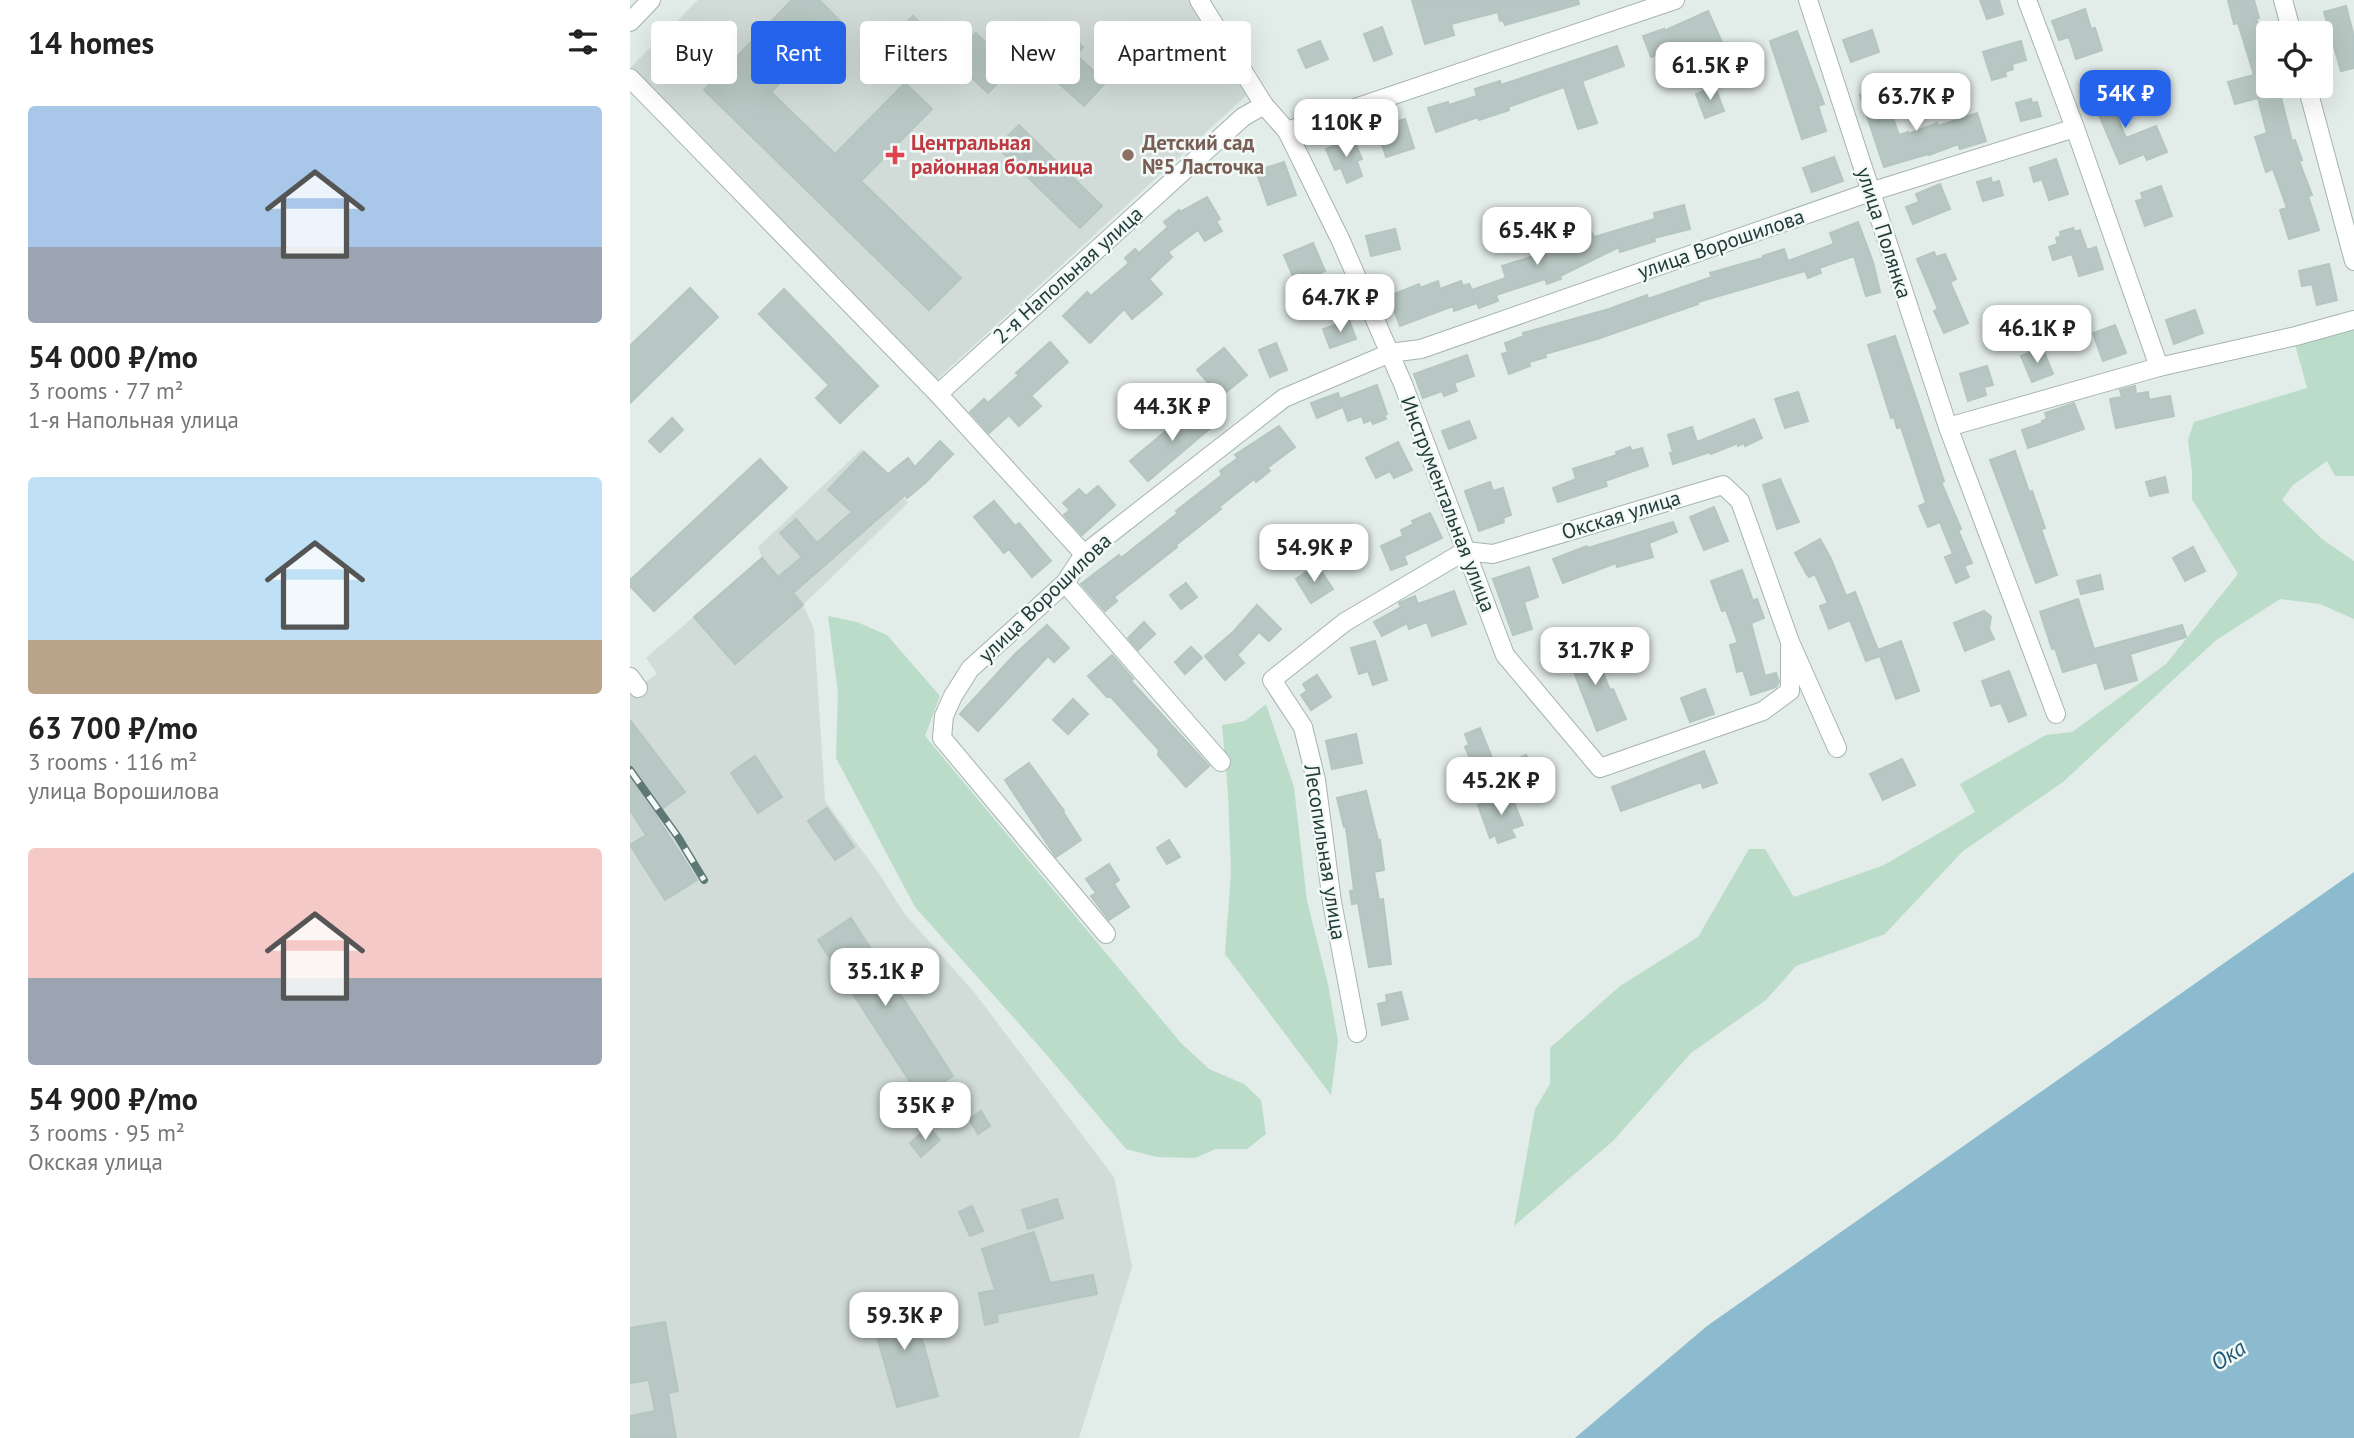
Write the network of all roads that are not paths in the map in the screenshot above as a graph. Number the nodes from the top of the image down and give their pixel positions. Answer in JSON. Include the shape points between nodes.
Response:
{"nodes":[{"id":1,"x":651,"y":0,"type":"edge"},
{"id":2,"x":1199,"y":0,"type":"edge"},
{"id":3,"x":1675,"y":0,"type":"edge"},
{"id":4,"x":1808,"y":0,"type":"edge"},
{"id":5,"x":2027,"y":0,"type":"edge"},
{"id":6,"x":2283,"y":0,"type":"edge"},
{"id":7,"x":2289,"y":21,"type":"edge"},
{"id":8,"x":630,"y":22,"type":"edge"},
{"id":9,"x":630,"y":78,"type":"edge"},
{"id":10,"x":2309,"y":98,"type":"edge"},
{"id":11,"x":1264,"y":106,"type":"junction"},
{"id":12,"x":2075,"y":128,"type":"junction"},
{"id":13,"x":1287,"y":131,"type":"junction"},
{"id":14,"x":1870,"y":192,"type":"junction"},
{"id":15,"x":2354,"y":261,"type":"edge"},
{"id":16,"x":2354,"y":320,"type":"edge"},
{"id":17,"x":1390,"y":353,"type":"junction"},
{"id":18,"x":2159,"y":367,"type":"junction"},
{"id":19,"x":932,"y":388,"type":"junction"},
{"id":20,"x":1948,"y":427,"type":"junction"},
{"id":21,"x":1465,"y":551,"type":"junction"},
{"id":22,"x":1084,"y":554,"type":"junction"},
{"id":23,"x":1065,"y":583,"type":"junction"},
{"id":24,"x":1790,"y":642,"type":"junction"},
{"id":25,"x":2056,"y":714,"type":"dead end"},
{"id":26,"x":1837,"y":748,"type":"dead end"},
{"id":27,"x":1221,"y":762,"type":"dead end"},
{"id":28,"x":1106,"y":934,"type":"dead end"},
{"id":29,"x":1357,"y":1033,"type":"dead end"}],
"edges":[{"from":1,"to":8,"type":"street"},
{"from":2,"to":11,"type":"street","name":"Инструментальная улица"},
{"from":3,"to":13,"type":"street"},
{"from":4,"to":14,"type":"street","name":"улица Полянка"},
{"from":5,"to":12,"type":"street"},
{"from":6,"to":7,"type":"street"},
{"from":9,"to":19,"type":"street"},
{"from":10,"to":15,"type":"street"},
{"from":11,"to":13,"type":"street","name":"Инструментальная улица"},
{"from":11,"to":19,"type":"street","name":"2-я Напольная улица","via":[[1243,117]]},
{"from":12,"to":14,"type":"street","name":"улица Ворошилова"},
{"from":12,"to":18,"type":"street"},
{"from":13,"to":17,"type":"street","name":"Инструментальная улица"},
{"from":14,"to":17,"type":"street","name":"улица Ворошилова","via":[[1421,349]]},
{"from":14,"to":20,"type":"street","name":"улица Полянка"},
{"from":16,"to":18,"type":"street"},
{"from":17,"to":21,"type":"street","name":"Инструментальная улица"},
{"from":17,"to":22,"type":"street","name":"улица Ворошилова","via":[[1284,398]]},
{"from":18,"to":20,"type":"street"},
{"from":19,"to":22,"type":"street"},
{"from":20,"to":25,"type":"street","name":"улица Полянка"},
{"from":21,"to":24,"type":"street","name":"Окская улица","via":[[1493,554],[1723,485],[1740,501]]},
{"from":21,"to":24,"type":"street","name":"Инструментальная улица","via":[[1505,655],[1600,768],[1763,711],[1790,691]]},
{"from":21,"to":29,"type":"street","name":"Лесопильная улица","via":[[1345,622],[1272,680],[1303,727],[1316,780],[1332,902]]},
{"from":22,"to":23,"type":"street","name":"улица Ворошилова"},
{"from":23,"to":27,"type":"street"},
{"from":23,"to":28,"type":"street","name":"улица Ворошилова","via":[[970,669],[944,716],[942,738]]},
{"from":24,"to":26,"type":"street","name":"Окская улица"}]}
